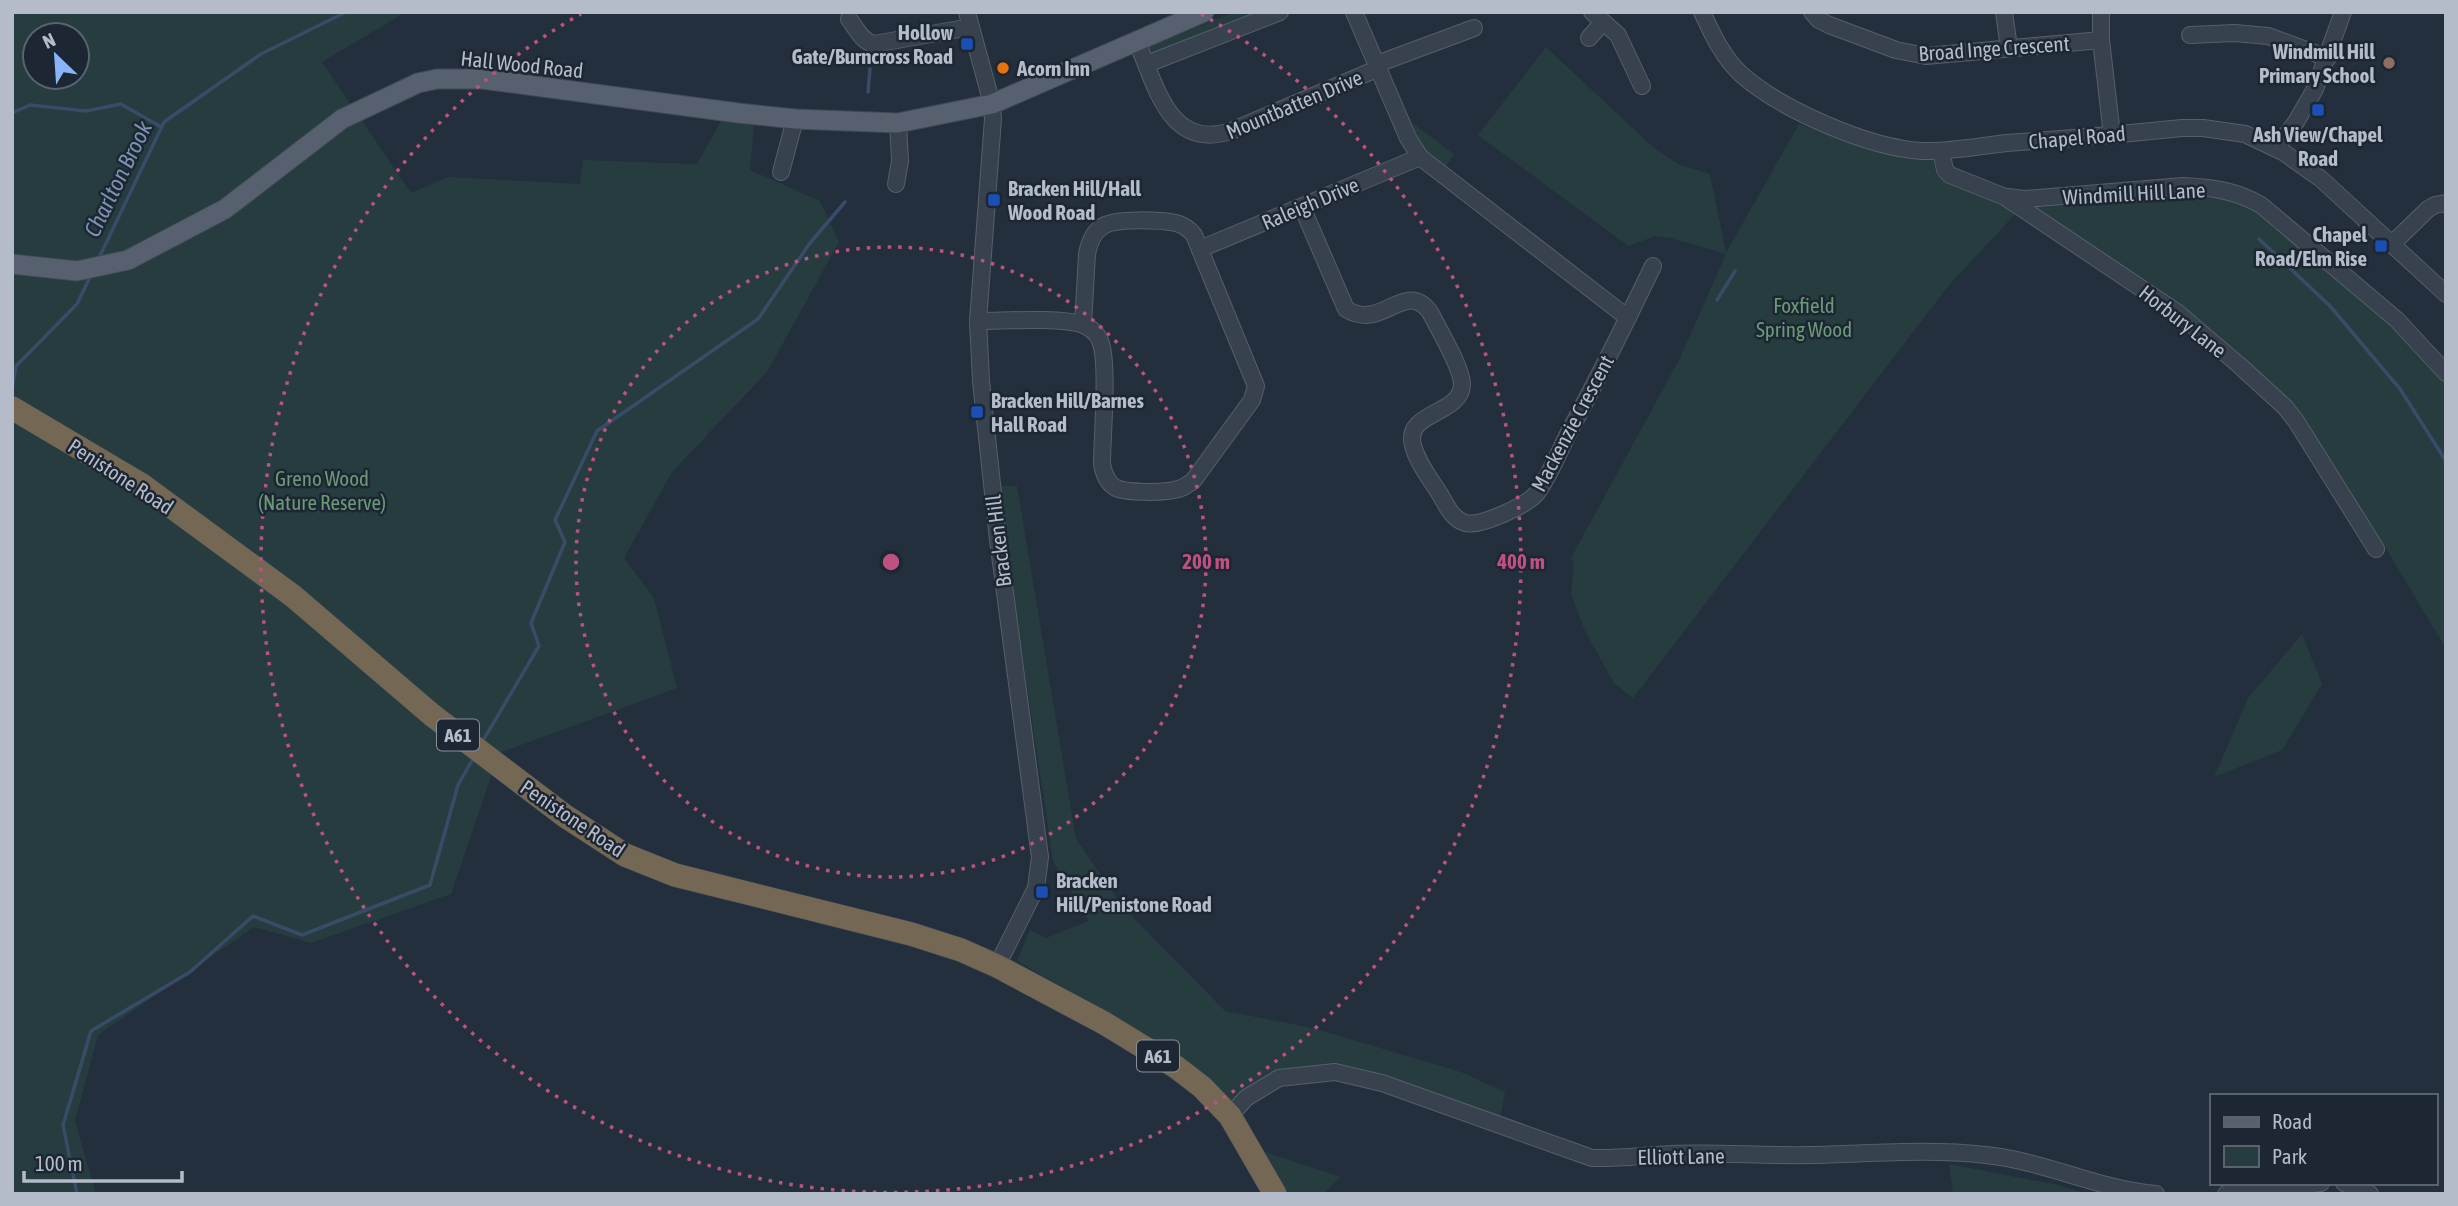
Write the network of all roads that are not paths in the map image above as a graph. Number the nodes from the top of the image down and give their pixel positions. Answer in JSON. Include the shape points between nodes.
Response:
{"nodes":[{"id":1,"x":1204,"y":12,"type":"edge"},
{"id":2,"x":1280,"y":12,"type":"edge"},
{"id":3,"x":1354,"y":12,"type":"edge"},
{"id":4,"x":1702,"y":12,"type":"edge"},
{"id":5,"x":1812,"y":12,"type":"edge"},
{"id":6,"x":2004,"y":12,"type":"edge"},
{"id":7,"x":2101,"y":12,"type":"edge"},
{"id":8,"x":2343,"y":12,"type":"edge"},
{"id":9,"x":1598,"y":17,"type":"edge"},
{"id":10,"x":849,"y":19,"type":"dead end"},
{"id":11,"x":969,"y":20,"type":"edge"},
{"id":12,"x":1474,"y":28,"type":"dead end"},
{"id":13,"x":1589,"y":38,"type":"dead end"},
{"id":14,"x":2198,"y":39,"type":"dead end"},
{"id":15,"x":1136,"y":40,"type":"junction"},
{"id":16,"x":2101,"y":40,"type":"junction"},
{"id":17,"x":2009,"y":48,"type":"junction"},
{"id":18,"x":2328,"y":58,"type":"junction"},
{"id":19,"x":1147,"y":64,"type":"junction"},
{"id":20,"x":1378,"y":66,"type":"junction"},
{"id":21,"x":1642,"y":86,"type":"dead end"},
{"id":22,"x":992,"y":104,"type":"junction"},
{"id":23,"x":795,"y":119,"type":"junction"},
{"id":24,"x":898,"y":123,"type":"junction"},
{"id":25,"x":2112,"y":135,"type":"junction"},
{"id":26,"x":2276,"y":148,"type":"junction"},
{"id":27,"x":1941,"y":150,"type":"junction"},
{"id":28,"x":1420,"y":157,"type":"junction"},
{"id":29,"x":781,"y":172,"type":"dead end"},
{"id":30,"x":896,"y":184,"type":"dead end"},
{"id":31,"x":2005,"y":197,"type":"junction"},
{"id":32,"x":2446,"y":203,"type":"edge"},
{"id":33,"x":1302,"y":207,"type":"junction"},
{"id":34,"x":2391,"y":245,"type":"junction"},
{"id":35,"x":1200,"y":249,"type":"junction"},
{"id":36,"x":12,"y":264,"type":"edge"},
{"id":37,"x":1653,"y":266,"type":"dead end"},
{"id":38,"x":2446,"y":295,"type":"edge"},
{"id":39,"x":1628,"y":318,"type":"junction"},
{"id":40,"x":978,"y":321,"type":"junction"},
{"id":41,"x":1083,"y":325,"type":"junction"},
{"id":42,"x":2446,"y":373,"type":"edge"},
{"id":43,"x":12,"y":408,"type":"edge"},
{"id":44,"x":2376,"y":549,"type":"dead end"},
{"id":45,"x":997,"y":966,"type":"junction"},
{"id":46,"x":1230,"y":1116,"type":"junction"},
{"id":47,"x":2304,"y":1185,"type":"edge"},
{"id":48,"x":2349,"y":1185,"type":"edge"},
{"id":49,"x":1275,"y":1194,"type":"edge"},
{"id":50,"x":2156,"y":1194,"type":"edge"},
{"id":51,"x":2226,"y":1194,"type":"edge"},
{"id":52,"x":2370,"y":1194,"type":"edge"}],
"edges":[{"from":1,"to":15,"type":"main road","name":"Hall Wood Road"},
{"from":2,"to":19,"type":"street"},
{"from":3,"to":20,"type":"street"},
{"from":4,"to":27,"type":"street","name":"Chapel Road","via":[[1731,63],[1787,106],[1875,142]]},
{"from":5,"to":17,"type":"street","name":"Broad Inge Crescent","via":[[1829,25],[1909,55]]},
{"from":6,"to":17,"type":"street"},
{"from":7,"to":16,"type":"street"},
{"from":8,"to":18,"type":"street"},
{"from":9,"to":13,"type":"street"},
{"from":9,"to":21,"type":"street","via":[[1623,43]]},
{"from":10,"to":11,"type":"street","via":[[868,43],[874,44]]},
{"from":11,"to":22,"type":"street","name":"Bracken Hill"},
{"from":12,"to":20,"type":"street","name":"Mountbatten Drive"},
{"from":14,"to":18,"type":"street","via":[[2235,33],[2268,36]]},
{"from":15,"to":19,"type":"street","name":"Mountbatten Drive"},
{"from":15,"to":22,"type":"main road","name":"Hall Wood Road"},
{"from":16,"to":17,"type":"street","name":"Broad Inge Crescent"},
{"from":16,"to":25,"type":"street"},
{"from":18,"to":26,"type":"street","via":[[2306,104]]},
{"from":19,"to":20,"type":"street","name":"Mountbatten Drive","via":[[1170,116],[1191,131],[1218,136]]},
{"from":20,"to":28,"type":"street"},
{"from":22,"to":24,"type":"main road","name":"Hall Wood Road"},
{"from":22,"to":40,"type":"street","name":"Bracken Hill"},
{"from":23,"to":24,"type":"main road","name":"Hall Wood Road"},
{"from":23,"to":29,"type":"street"},
{"from":23,"to":36,"type":"main road","name":"Hall Wood Road","via":[[482,79],[437,79],[418,83],[342,119],[225,209],[128,260],[77,271]]},
{"from":24,"to":30,"type":"street"},
{"from":25,"to":26,"type":"street","name":"Chapel Road","via":[[2203,128],[2245,134]]},
{"from":25,"to":27,"type":"street","name":"Chapel Road"},
{"from":26,"to":34,"type":"street","name":"Chapel Road","via":[[2321,179]]},
{"from":27,"to":31,"type":"street","name":"Horbury Lane","via":[[1950,175]]},
{"from":28,"to":33,"type":"street","name":"Raleigh Drive"},
{"from":28,"to":39,"type":"street"},
{"from":31,"to":42,"type":"street","name":"Windmill Hill Lane","via":[[2183,186],[2240,194],[2279,219],[2397,320]]},
{"from":31,"to":44,"type":"street","name":"Horbury Lane","via":[[2178,313],[2285,407]]},
{"from":32,"to":34,"type":"street","via":[[2428,209]]},
{"from":33,"to":35,"type":"street","name":"Raleigh Drive"},
{"from":33,"to":39,"type":"street","name":"Mackenzie Crescent","via":[[1346,309],[1368,316],[1410,300],[1430,312],[1462,384],[1457,398],[1415,428],[1412,445],[1446,505],[1464,522],[1473,524],[1520,507],[1537,492]]},
{"from":34,"to":38,"type":"street","name":"Chapel Road"},
{"from":35,"to":41,"type":"street","via":[[1188,228],[1176,223],[1115,222],[1097,230],[1089,244]]},
{"from":35,"to":41,"type":"street","via":[[1256,386],[1252,400],[1186,486],[1168,491],[1124,490],[1108,481],[1102,464],[1104,352],[1097,334]]},
{"from":37,"to":39,"type":"street","name":"Mackenzie Crescent"},
{"from":40,"to":41,"type":"street"},
{"from":40,"to":45,"type":"street","name":"Bracken Hill","via":[[998,540],[1040,857],[1036,888]]},
{"from":43,"to":45,"type":"highway","name":"Penistone Road","number":"A61","via":[[142,485],[293,596],[432,715],[565,816],[625,855],[674,875],[911,934]]},
{"from":45,"to":46,"type":"highway","name":"Penistone Road","number":"A61","via":[[1176,1067]]},
{"from":46,"to":49,"type":"highway","name":"Penistone Road","number":"A61"},
{"from":46,"to":50,"type":"street","name":"Elliott Lane","via":[[1246,1098],[1279,1078],[1335,1072],[1382,1083],[1592,1158],[1942,1152],[2023,1161],[2123,1190]]},
{"from":47,"to":51,"type":"street"},
{"from":48,"to":52,"type":"street"}]}
